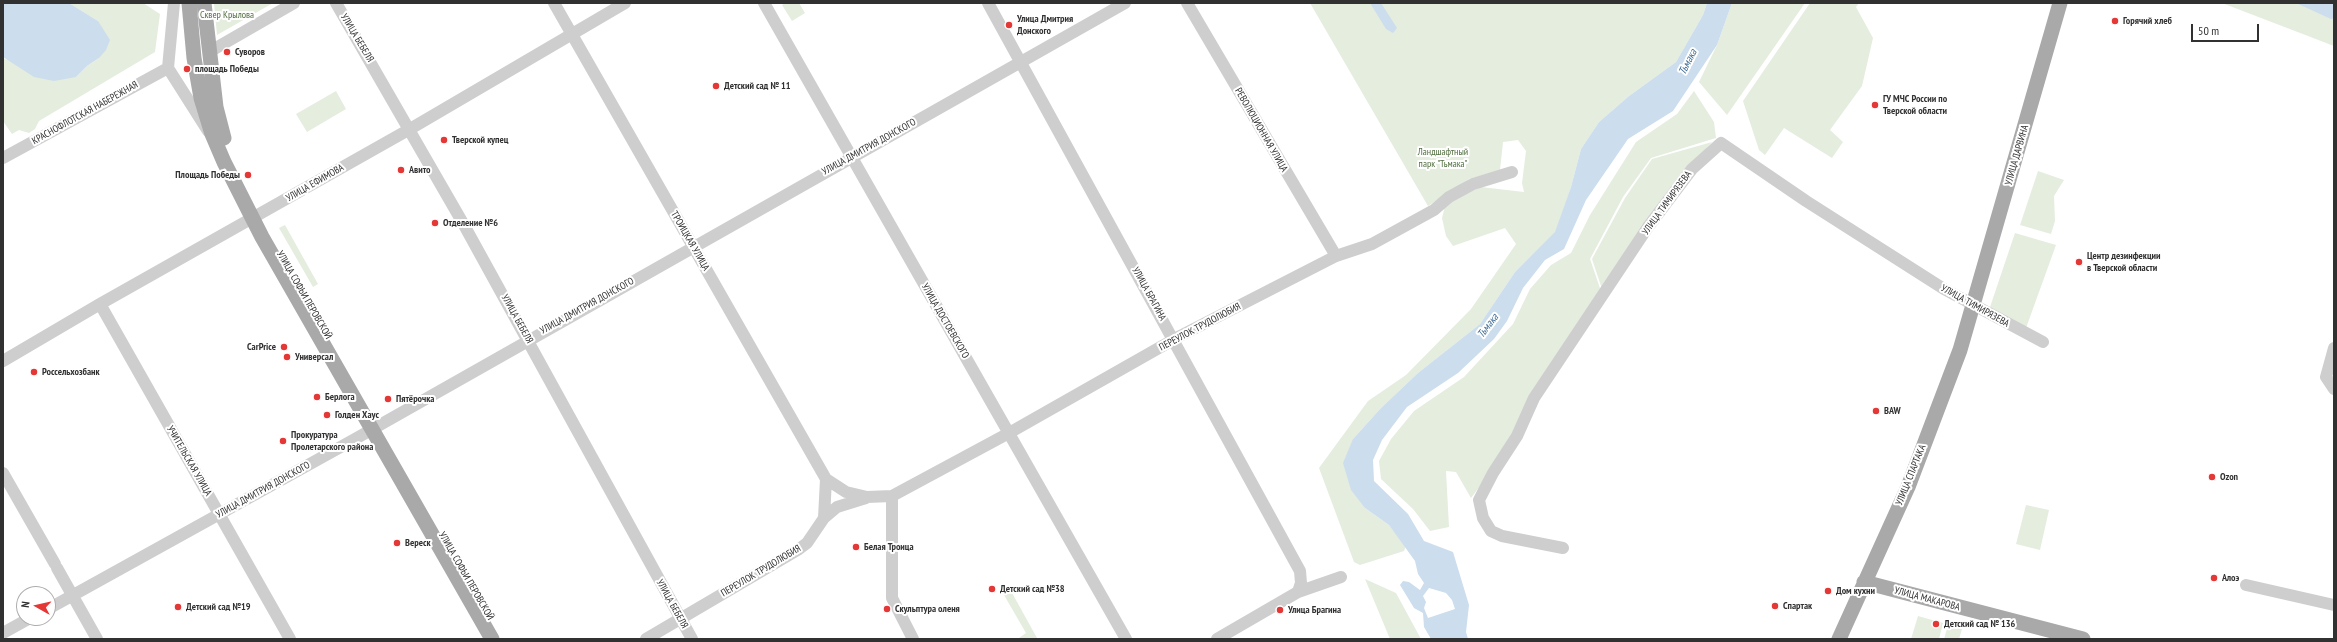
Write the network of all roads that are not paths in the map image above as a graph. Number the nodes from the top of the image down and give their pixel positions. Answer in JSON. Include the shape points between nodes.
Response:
{"nodes":[{"id":1,"x":174,"y":3,"type":"edge"},
{"id":2,"x":189,"y":3,"type":"edge"},
{"id":3,"x":204,"y":3,"type":"edge"},
{"id":4,"x":294,"y":3,"type":"edge"},
{"id":5,"x":336,"y":3,"type":"edge"},
{"id":6,"x":554,"y":3,"type":"edge"},
{"id":7,"x":625,"y":3,"type":"edge"},
{"id":8,"x":764,"y":3,"type":"edge"},
{"id":9,"x":988,"y":3,"type":"edge"},
{"id":10,"x":1125,"y":3,"type":"edge"},
{"id":11,"x":1187,"y":3,"type":"edge"},
{"id":12,"x":2060,"y":3,"type":"edge"},
{"id":13,"x":571,"y":35,"type":"junction"},
{"id":14,"x":192,"y":41,"type":"junction"},
{"id":15,"x":209,"y":52,"type":"junction"},
{"id":16,"x":1020,"y":62,"type":"junction"},
{"id":17,"x":168,"y":68,"type":"junction"},
{"id":18,"x":211,"y":114,"type":"junction"},
{"id":19,"x":410,"y":129,"type":"junction"},
{"id":20,"x":216,"y":144,"type":"junction"},
{"id":21,"x":852,"y":157,"type":"junction"},
{"id":22,"x":3,"y":158,"type":"edge"},
{"id":23,"x":1512,"y":172,"type":"dead end"},
{"id":24,"x":255,"y":216,"type":"junction"},
{"id":25,"x":693,"y":247,"type":"junction"},
{"id":26,"x":1336,"y":256,"type":"junction"},
{"id":27,"x":100,"y":304,"type":"junction"},
{"id":28,"x":1974,"y":306,"type":"junction"},
{"id":29,"x":528,"y":340,"type":"junction"},
{"id":30,"x":1174,"y":340,"type":"junction"},
{"id":31,"x":2043,"y":342,"type":"dead end"},
{"id":32,"x":2334,"y":348,"type":"edge"},
{"id":33,"x":3,"y":361,"type":"edge"},
{"id":34,"x":2334,"y":389,"type":"edge"},
{"id":35,"x":374,"y":427,"type":"junction"},
{"id":36,"x":1009,"y":433,"type":"junction"},
{"id":37,"x":3,"y":473,"type":"edge"},
{"id":38,"x":826,"y":479,"type":"junction"},
{"id":39,"x":892,"y":496,"type":"junction"},
{"id":40,"x":867,"y":497,"type":"junction"},
{"id":41,"x":219,"y":514,"type":"junction"},
{"id":42,"x":824,"y":518,"type":"junction"},
{"id":43,"x":1563,"y":548,"type":"dead end"},
{"id":44,"x":1341,"y":577,"type":"dead end"},
{"id":45,"x":1864,"y":582,"type":"junction"},
{"id":46,"x":2246,"y":586,"type":"dead end"},
{"id":47,"x":1299,"y":590,"type":"junction"},
{"id":48,"x":72,"y":595,"type":"junction"},
{"id":49,"x":56,"y":604,"type":"edge"},
{"id":50,"x":2334,"y":605,"type":"edge"},
{"id":51,"x":680,"y":618,"type":"junction"},
{"id":52,"x":16,"y":626,"type":"edge"},
{"id":53,"x":3,"y":633,"type":"edge"},
{"id":54,"x":97,"y":639,"type":"edge"},
{"id":55,"x":290,"y":639,"type":"edge"},
{"id":56,"x":492,"y":639,"type":"edge"},
{"id":57,"x":502,"y":639,"type":"edge"},
{"id":58,"x":646,"y":639,"type":"edge"},
{"id":59,"x":692,"y":639,"type":"edge"},
{"id":60,"x":913,"y":639,"type":"edge"},
{"id":61,"x":1126,"y":639,"type":"edge"},
{"id":62,"x":1217,"y":639,"type":"edge"},
{"id":63,"x":1839,"y":639,"type":"edge"},
{"id":64,"x":2084,"y":639,"type":"edge"}],
"edges":[{"from":1,"to":17,"type":"street"},
{"from":2,"to":14,"type":"main road"},
{"from":3,"to":15,"type":"main road"},
{"from":4,"to":15,"type":"street"},
{"from":5,"to":19,"type":"street","name":"УЛИЦА БЕБЕЛЯ"},
{"from":6,"to":13,"type":"street","name":"ТРОИЦКАЯ УЛИЦА"},
{"from":7,"to":13,"type":"street","name":"УЛИЦА ЕФИМОВА"},
{"from":8,"to":21,"type":"street","name":"УЛИЦА ДОСТОЕВСКОГО"},
{"from":9,"to":16,"type":"street","name":"УЛИЦА БРАГИНА"},
{"from":10,"to":16,"type":"street","name":"УЛИЦА ДМИТРИЯ ДОНСКОГО"},
{"from":11,"to":26,"type":"street","name":"РЕВОЛЮЦИОННАЯ УЛИЦА"},
{"from":12,"to":28,"type":"main road","name":"УЛИЦА ДАРВИНА"},
{"from":13,"to":19,"type":"street","name":"УЛИЦА ЕФИМОВА"},
{"from":13,"to":25,"type":"street","name":"ТРОИЦКАЯ УЛИЦА"},
{"from":14,"to":15,"type":"main road","via":[[200,50]]},
{"from":14,"to":18,"type":"main road","via":[[197,78]]},
{"from":15,"to":18,"type":"main road"},
{"from":16,"to":21,"type":"street","name":"УЛИЦА ДМИТРИЯ ДОНСКОГО"},
{"from":16,"to":30,"type":"street","name":"УЛИЦА БРАГИНА"},
{"from":17,"to":20,"type":"street"},
{"from":17,"to":22,"type":"street","name":"КРАСНОФЛОТСКАЯ НАБЕРЕЖНАЯ"},
{"from":18,"to":20,"type":"main road","name":"УЛИЦА СОФЬИ ПЕРОВСКОЙ"},
{"from":18,"to":24,"type":"main road","name":"УЛИЦА СОФЬИ ПЕРОВСКОЙ"},
{"from":19,"to":24,"type":"street","name":"УЛИЦА ЕФИМОВА"},
{"from":19,"to":29,"type":"street","name":"УЛИЦА БЕБЕЛЯ"},
{"from":20,"to":24,"type":"main road","name":"УЛИЦА СОФЬИ ПЕРОВСКОЙ"},
{"from":21,"to":25,"type":"street","name":"УЛИЦА ДМИТРИЯ ДОНСКОГО"},
{"from":21,"to":36,"type":"street","name":"УЛИЦА ДОСТОЕВСКОГО"},
{"from":23,"to":26,"type":"street","name":"ПЕРЕУЛОК ТРУДОЛЮБИЯ","via":[[1473,184],[1449,197],[1434,210],[1372,244]]},
{"from":24,"to":27,"type":"street","name":"УЛИЦА ЕФИМОВА"},
{"from":24,"to":35,"type":"main road","name":"УЛИЦА СОФЬИ ПЕРОВСКОЙ"},
{"from":25,"to":29,"type":"street","name":"УЛИЦА ДМИТРИЯ ДОНСКОГО"},
{"from":25,"to":38,"type":"street","name":"ТРОИЦКАЯ УЛИЦА"},
{"from":26,"to":30,"type":"street","name":"ПЕРЕУЛОК ТРУДОЛЮБИЯ"},
{"from":27,"to":33,"type":"street","name":"УЛИЦА ЕФИМОВА"},
{"from":27,"to":41,"type":"street","name":"УЧИТЕЛЬСКАЯ УЛИЦА"},
{"from":28,"to":31,"type":"street","name":"УЛИЦА ТИМИРЯЗЕВА"},
{"from":28,"to":43,"type":"street","name":"УЛИЦА ТИМИРЯЗЕВА","via":[[1806,201],[1721,143],[1692,169],[1648,227],[1534,398],[1516,436],[1479,500],[1483,518],[1491,531],[1502,536]]},
{"from":28,"to":45,"type":"main road","name":"УЛИЦА СПАРТАКА","via":[[1908,487]]},
{"from":29,"to":35,"type":"street","name":"УЛИЦА ДМИТРИЯ ДОНСКОГО"},
{"from":29,"to":51,"type":"street","name":"УЛИЦА БЕБЕЛЯ"},
{"from":30,"to":36,"type":"street","name":"ПЕРЕУЛОК ТРУДОЛЮБИЯ"},
{"from":30,"to":47,"type":"street","name":"УЛИЦА БРАГИНА","via":[[1299,569],[1302,579]]},
{"from":32,"to":34,"type":"street","via":[[2326,377]]},
{"from":35,"to":41,"type":"street","name":"УЛИЦА ДМИТРИЯ ДОНСКОГО"},
{"from":35,"to":56,"type":"main road","name":"УЛИЦА СОФЬИ ПЕРОВСКОЙ"},
{"from":35,"to":57,"type":"main road","name":"УЛИЦА СОФЬИ ПЕРОВСКОЙ"},
{"from":36,"to":39,"type":"street","name":"ПЕРЕУЛОК ТРУДОЛЮБИЯ"},
{"from":36,"to":61,"type":"street","name":"УЛИЦА ДОСТОЕВСКОГО"},
{"from":37,"to":48,"type":"street"},
{"from":38,"to":40,"type":"street","name":"ТРОИЦКАЯ УЛИЦА","via":[[846,492]]},
{"from":38,"to":42,"type":"street"},
{"from":39,"to":40,"type":"street","name":"ТРОИЦКАЯ УЛИЦА"},
{"from":39,"to":60,"type":"street","via":[[892,598]]},
{"from":40,"to":42,"type":"street","name":"ПЕРЕУЛОК ТРУДОЛЮБИЯ","via":[[837,506]]},
{"from":41,"to":48,"type":"street","name":"УЛИЦА ДМИТРИЯ ДОНСКОГО"},
{"from":41,"to":55,"type":"street","name":"УЧИТЕЛЬСКАЯ УЛИЦА"},
{"from":42,"to":51,"type":"street","name":"ПЕРЕУЛОК ТРУДОЛЮБИЯ","via":[[808,543]]},
{"from":44,"to":47,"type":"street"},
{"from":45,"to":63,"type":"main road","name":"УЛИЦА СПАРТАКА"},
{"from":45,"to":64,"type":"main road","name":"УЛИЦА МАКАРОВА"},
{"from":46,"to":50,"type":"street"},
{"from":47,"to":62,"type":"street"},
{"from":48,"to":49,"type":"street","name":"УЛИЦА ДМИТРИЯ ДОНСКОГО"},
{"from":48,"to":54,"type":"street"},
{"from":51,"to":58,"type":"street","name":"ПЕРЕУЛОК ТРУДОЛЮБИЯ"},
{"from":51,"to":59,"type":"street","name":"УЛИЦА БЕБЕЛЯ"},
{"from":52,"to":53,"type":"street"}]}
